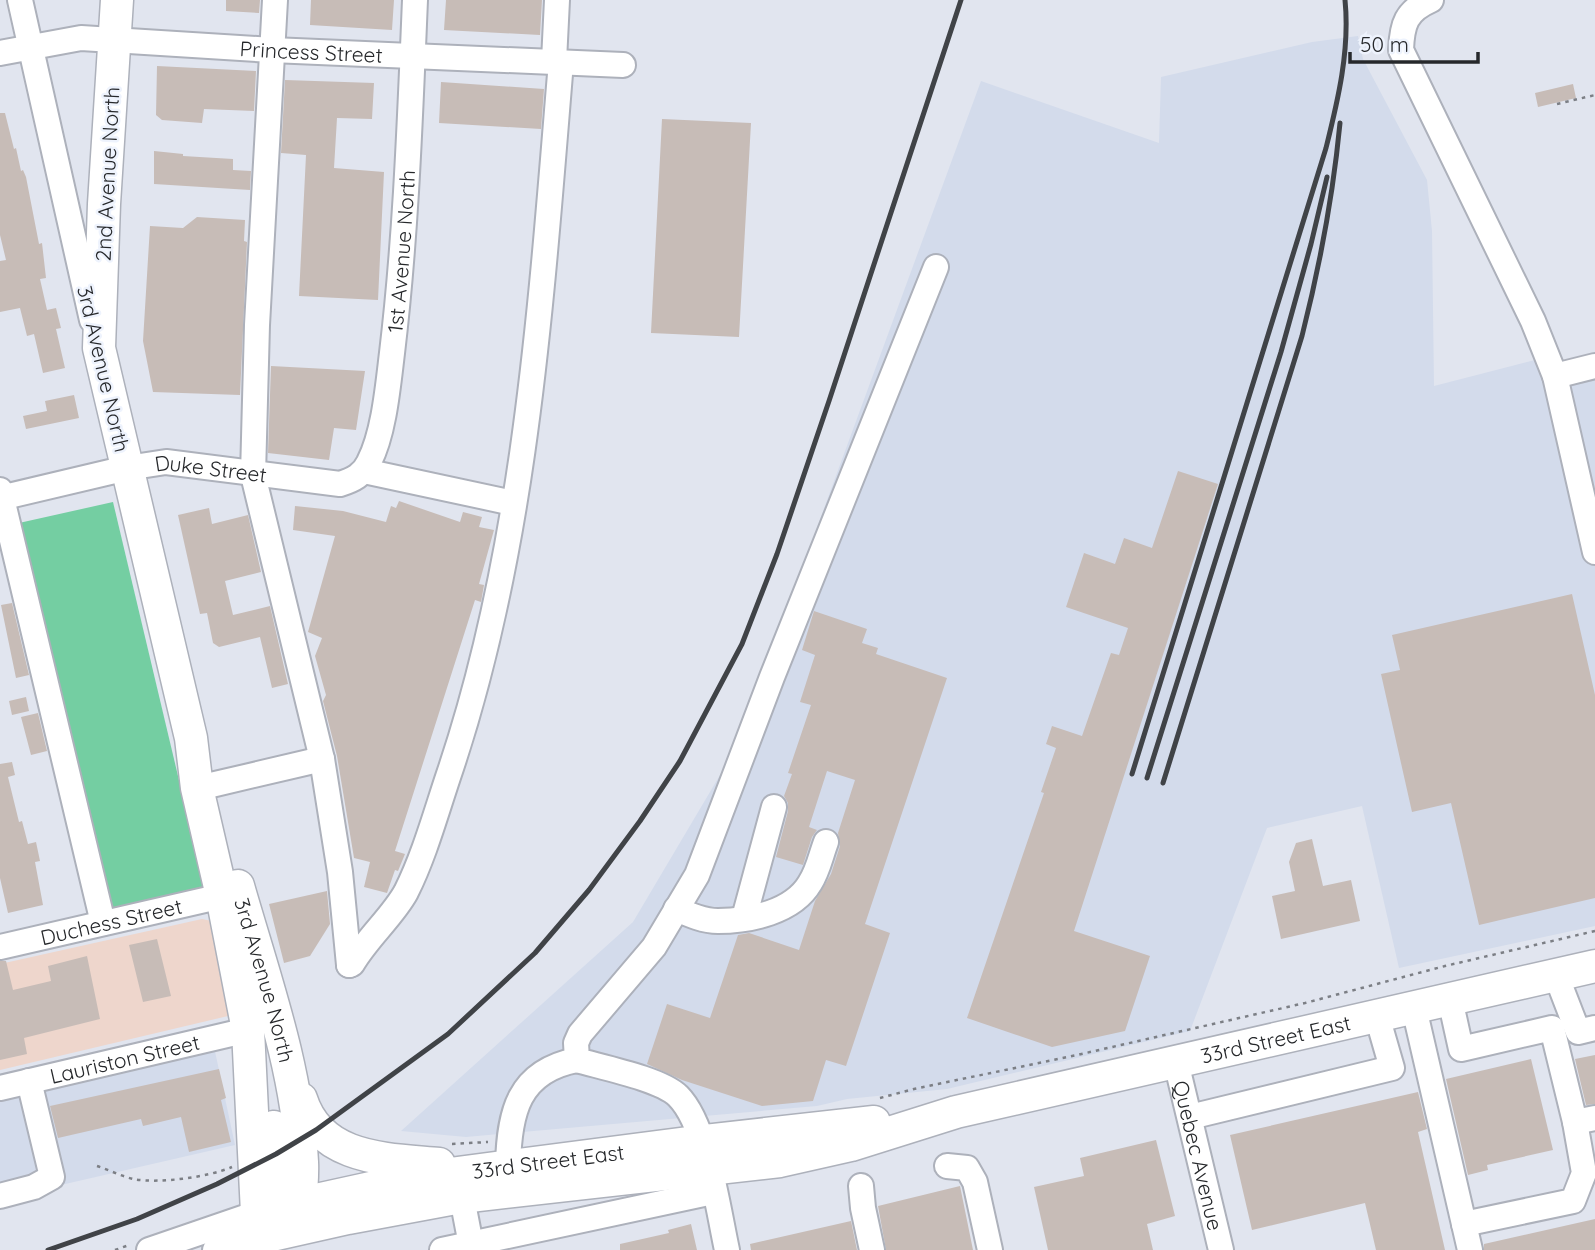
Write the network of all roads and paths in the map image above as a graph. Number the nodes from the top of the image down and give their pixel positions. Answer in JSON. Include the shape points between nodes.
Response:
{"nodes":[{"id":1,"x":20,"y":0,"type":"edge"},
{"id":2,"x":117,"y":0,"type":"edge"},
{"id":3,"x":275,"y":0,"type":"edge"},
{"id":4,"x":415,"y":0,"type":"edge"},
{"id":5,"x":557,"y":0,"type":"edge"},
{"id":6,"x":1432,"y":0,"type":"edge"},
{"id":7,"x":115,"y":39,"type":"junction"},
{"id":8,"x":31,"y":46,"type":"junction"},
{"id":9,"x":272,"y":50,"type":"junction"},
{"id":10,"x":0,"y":53,"type":"edge"},
{"id":11,"x":413,"y":55,"type":"junction"},
{"id":12,"x":557,"y":62,"type":"junction"},
{"id":13,"x":623,"y":65,"type":"dead end"},
{"id":14,"x":1595,"y":95,"type":"edge"},
{"id":15,"x":1557,"y":104,"type":"dead end"},
{"id":16,"x":936,"y":267,"type":"dead end"},
{"id":17,"x":99,"y":348,"type":"junction"},
{"id":18,"x":1595,"y":366,"type":"edge"},
{"id":19,"x":1555,"y":376,"type":"junction"},
{"id":20,"x":127,"y":468,"type":"junction"},
{"id":21,"x":364,"y":471,"type":"junction"},
{"id":22,"x":253,"y":475,"type":"junction"},
{"id":23,"x":1,"y":495,"type":"edge"},
{"id":24,"x":513,"y":503,"type":"junction"},
{"id":25,"x":1595,"y":552,"type":"edge"},
{"id":26,"x":191,"y":738,"type":"junction"},
{"id":27,"x":322,"y":759,"type":"junction"},
{"id":28,"x":211,"y":785,"type":"junction"},
{"id":29,"x":774,"y":807,"type":"dead end"},
{"id":30,"x":826,"y":842,"type":"dead end"},
{"id":31,"x":222,"y":896,"type":"junction"},
{"id":32,"x":676,"y":909,"type":"junction"},
{"id":33,"x":744,"y":918,"type":"junction"},
{"id":34,"x":103,"y":923,"type":"junction"},
{"id":35,"x":1595,"y":932,"type":"edge"},
{"id":36,"x":0,"y":947,"type":"edge"},
{"id":37,"x":1595,"y":966,"type":"edge"},
{"id":38,"x":1556,"y":975,"type":"junction"},
{"id":39,"x":1450,"y":999,"type":"junction"},
{"id":40,"x":1414,"y":1007,"type":"junction"},
{"id":41,"x":1377,"y":1016,"type":"junction"},
{"id":42,"x":1595,"y":1028,"type":"edge"},
{"id":43,"x":248,"y":1030,"type":"junction"},
{"id":44,"x":281,"y":1031,"type":"junction"},
{"id":45,"x":577,"y":1060,"type":"junction"},
{"id":46,"x":1176,"y":1062,"type":"junction"},
{"id":47,"x":29,"y":1081,"type":"junction"},
{"id":48,"x":0,"y":1088,"type":"edge"},
{"id":49,"x":875,"y":1100,"type":"dead end"},
{"id":50,"x":1190,"y":1117,"type":"junction"},
{"id":51,"x":1585,"y":1120,"type":"edge"},
{"id":52,"x":442,"y":1145,"type":"dead end"},
{"id":53,"x":503,"y":1158,"type":"junction"},
{"id":54,"x":235,"y":1165,"type":"dead end"},
{"id":55,"x":97,"y":1166,"type":"dead end"},
{"id":56,"x":947,"y":1166,"type":"dead end"},
{"id":57,"x":708,"y":1168,"type":"junction"},
{"id":58,"x":459,"y":1185,"type":"junction"},
{"id":59,"x":861,"y":1186,"type":"dead end"},
{"id":60,"x":0,"y":1196,"type":"edge"},
{"id":61,"x":365,"y":1215,"type":"junction"},
{"id":62,"x":1464,"y":1224,"type":"junction"},
{"id":63,"x":276,"y":1227,"type":"edge"},
{"id":64,"x":471,"y":1246,"type":"edge"},
{"id":65,"x":149,"y":1250,"type":"edge"},
{"id":66,"x":215,"y":1250,"type":"edge"},
{"id":67,"x":324,"y":1250,"type":"edge"},
{"id":68,"x":442,"y":1250,"type":"edge"},
{"id":69,"x":727,"y":1250,"type":"edge"},
{"id":70,"x":872,"y":1250,"type":"edge"},
{"id":71,"x":990,"y":1250,"type":"edge"},
{"id":72,"x":1222,"y":1250,"type":"edge"},
{"id":73,"x":1471,"y":1250,"type":"edge"}],
"edges":[{"from":1,"to":8,"type":"street","name":"3rd Avenue North"},
{"from":2,"to":7,"type":"main road","name":"2nd Avenue North"},
{"from":3,"to":9,"type":"street"},
{"from":4,"to":11,"type":"street","name":"1st Avenue North"},
{"from":5,"to":12,"type":"street"},
{"from":6,"to":19,"type":"street","via":[[1416,6],[1406,21],[1401,50],[1533,321]]},
{"from":7,"to":8,"type":"street","name":"Princess Street","via":[[80,38]]},
{"from":7,"to":9,"type":"street","name":"Princess Street"},
{"from":7,"to":17,"type":"main road","name":"2nd Avenue North"},
{"from":8,"to":10,"type":"street","name":"Princess Street"},
{"from":8,"to":17,"type":"street","name":"3rd Avenue North"},
{"from":9,"to":11,"type":"street","name":"Princess Street"},
{"from":9,"to":22,"type":"street"},
{"from":11,"to":12,"type":"street","name":"Princess Street"},
{"from":11,"to":21,"type":"street","name":"1st Avenue North","via":[[394,334],[382,416]]},
{"from":12,"to":13,"type":"street","name":"Princess Street"},
{"from":12,"to":24,"type":"street","via":[[539,334]]},
{"from":14,"to":15,"type":"path"},
{"from":16,"to":32,"type":"street","via":[[697,875]]},
{"from":17,"to":20,"type":"main road","name":"3rd Avenue North"},
{"from":18,"to":19,"type":"street"},
{"from":19,"to":25,"type":"street"},
{"from":20,"to":22,"type":"street","name":"Duke Street","via":[[166,462]]},
{"from":20,"to":23,"type":"street","name":"Duke Street"},
{"from":20,"to":26,"type":"main road","name":"3rd Avenue North"},
{"from":21,"to":22,"type":"street","name":"Duke Street","via":[[340,484]]},
{"from":21,"to":24,"type":"street"},
{"from":22,"to":27,"type":"street"},
{"from":23,"to":34,"type":"street"},
{"from":24,"to":27,"type":"street","via":[[498,595],[470,712],[418,864],[404,895],[349,965]]},
{"from":26,"to":28,"type":"main road","name":"3rd Avenue North"},
{"from":26,"to":31,"type":"main road","name":"3rd Avenue North","via":[[197,788]]},
{"from":27,"to":28,"type":"street"},
{"from":28,"to":44,"type":"main road","name":"3rd Avenue North"},
{"from":29,"to":33,"type":"street"},
{"from":30,"to":33,"type":"street","via":[[811,882],[796,899],[783,908]]},
{"from":31,"to":34,"type":"street","name":"Duchess Street"},
{"from":31,"to":43,"type":"main road","name":"3rd Avenue North"},
{"from":32,"to":33,"type":"street","via":[[716,921]]},
{"from":32,"to":45,"type":"street","via":[[654,947],[580,1034]]},
{"from":34,"to":36,"type":"street","name":"Duchess Street"},
{"from":35,"to":49,"type":"path"},
{"from":37,"to":38,"type":"main road","name":"33rd Street East"},
{"from":38,"to":39,"type":"main road","name":"33rd Street East"},
{"from":38,"to":42,"type":"street","via":[[1578,1032]]},
{"from":39,"to":40,"type":"main road","name":"33rd Street East"},
{"from":39,"to":51,"type":"street","via":[[1461,1049],[1552,1028]]},
{"from":40,"to":41,"type":"main road","name":"33rd Street East"},
{"from":40,"to":62,"type":"street"},
{"from":41,"to":46,"type":"main road","name":"33rd Street East"},
{"from":41,"to":50,"type":"street","via":[[1392,1068]]},
{"from":43,"to":47,"type":"street","name":"Lauriston Street"},
{"from":43,"to":63,"type":"main road","name":"3rd Avenue North","via":[[252,1086]]},
{"from":44,"to":53,"type":"main road","via":[[304,1108],[316,1130],[332,1143],[393,1159]]},
{"from":44,"to":63,"type":"main road","name":"3rd Avenue North","via":[[302,1164]]},
{"from":45,"to":53,"type":"street","via":[[545,1070],[530,1083],[521,1096]]},
{"from":45,"to":57,"type":"street","via":[[649,1081],[679,1097],[695,1123]]},
{"from":46,"to":50,"type":"street","name":"Quebec Avenue"},
{"from":46,"to":57,"type":"main road","name":"33rd Street East","via":[[956,1112],[851,1145],[780,1161]]},
{"from":47,"to":48,"type":"street","name":"Lauriston Street"},
{"from":47,"to":60,"type":"street","via":[[52,1177]]},
{"from":50,"to":72,"type":"street","name":"Quebec Avenue"},
{"from":51,"to":62,"type":"street","via":[[1584,1173],[1573,1201]]},
{"from":52,"to":53,"type":"path"},
{"from":53,"to":57,"type":"main road","name":"33rd Street East"},
{"from":53,"to":58,"type":"main road","name":"33rd Street East"},
{"from":54,"to":55,"type":"path","via":[[221,1172],[149,1181]]},
{"from":56,"to":71,"type":"street","via":[[967,1168],[975,1182]]},
{"from":57,"to":58,"type":"main road","name":"33rd Street East"},
{"from":57,"to":64,"type":"street","name":"33rd Street East"},
{"from":57,"to":69,"type":"street"},
{"from":58,"to":61,"type":"main road","name":"33rd Street East"},
{"from":58,"to":63,"type":"main road","name":"33rd Street East","via":[[412,1179]]},
{"from":58,"to":64,"type":"street"},
{"from":59,"to":70,"type":"street"},
{"from":61,"to":63,"type":"main road","name":"33rd Street East"},
{"from":61,"to":67,"type":"main road","via":[[337,1234]]},
{"from":62,"to":73,"type":"street"},
{"from":63,"to":65,"type":"street","name":"33rd Street East"},
{"from":63,"to":66,"type":"street","name":"33rd Street East"},
{"from":64,"to":68,"type":"street","name":"33rd Street East"}]}
